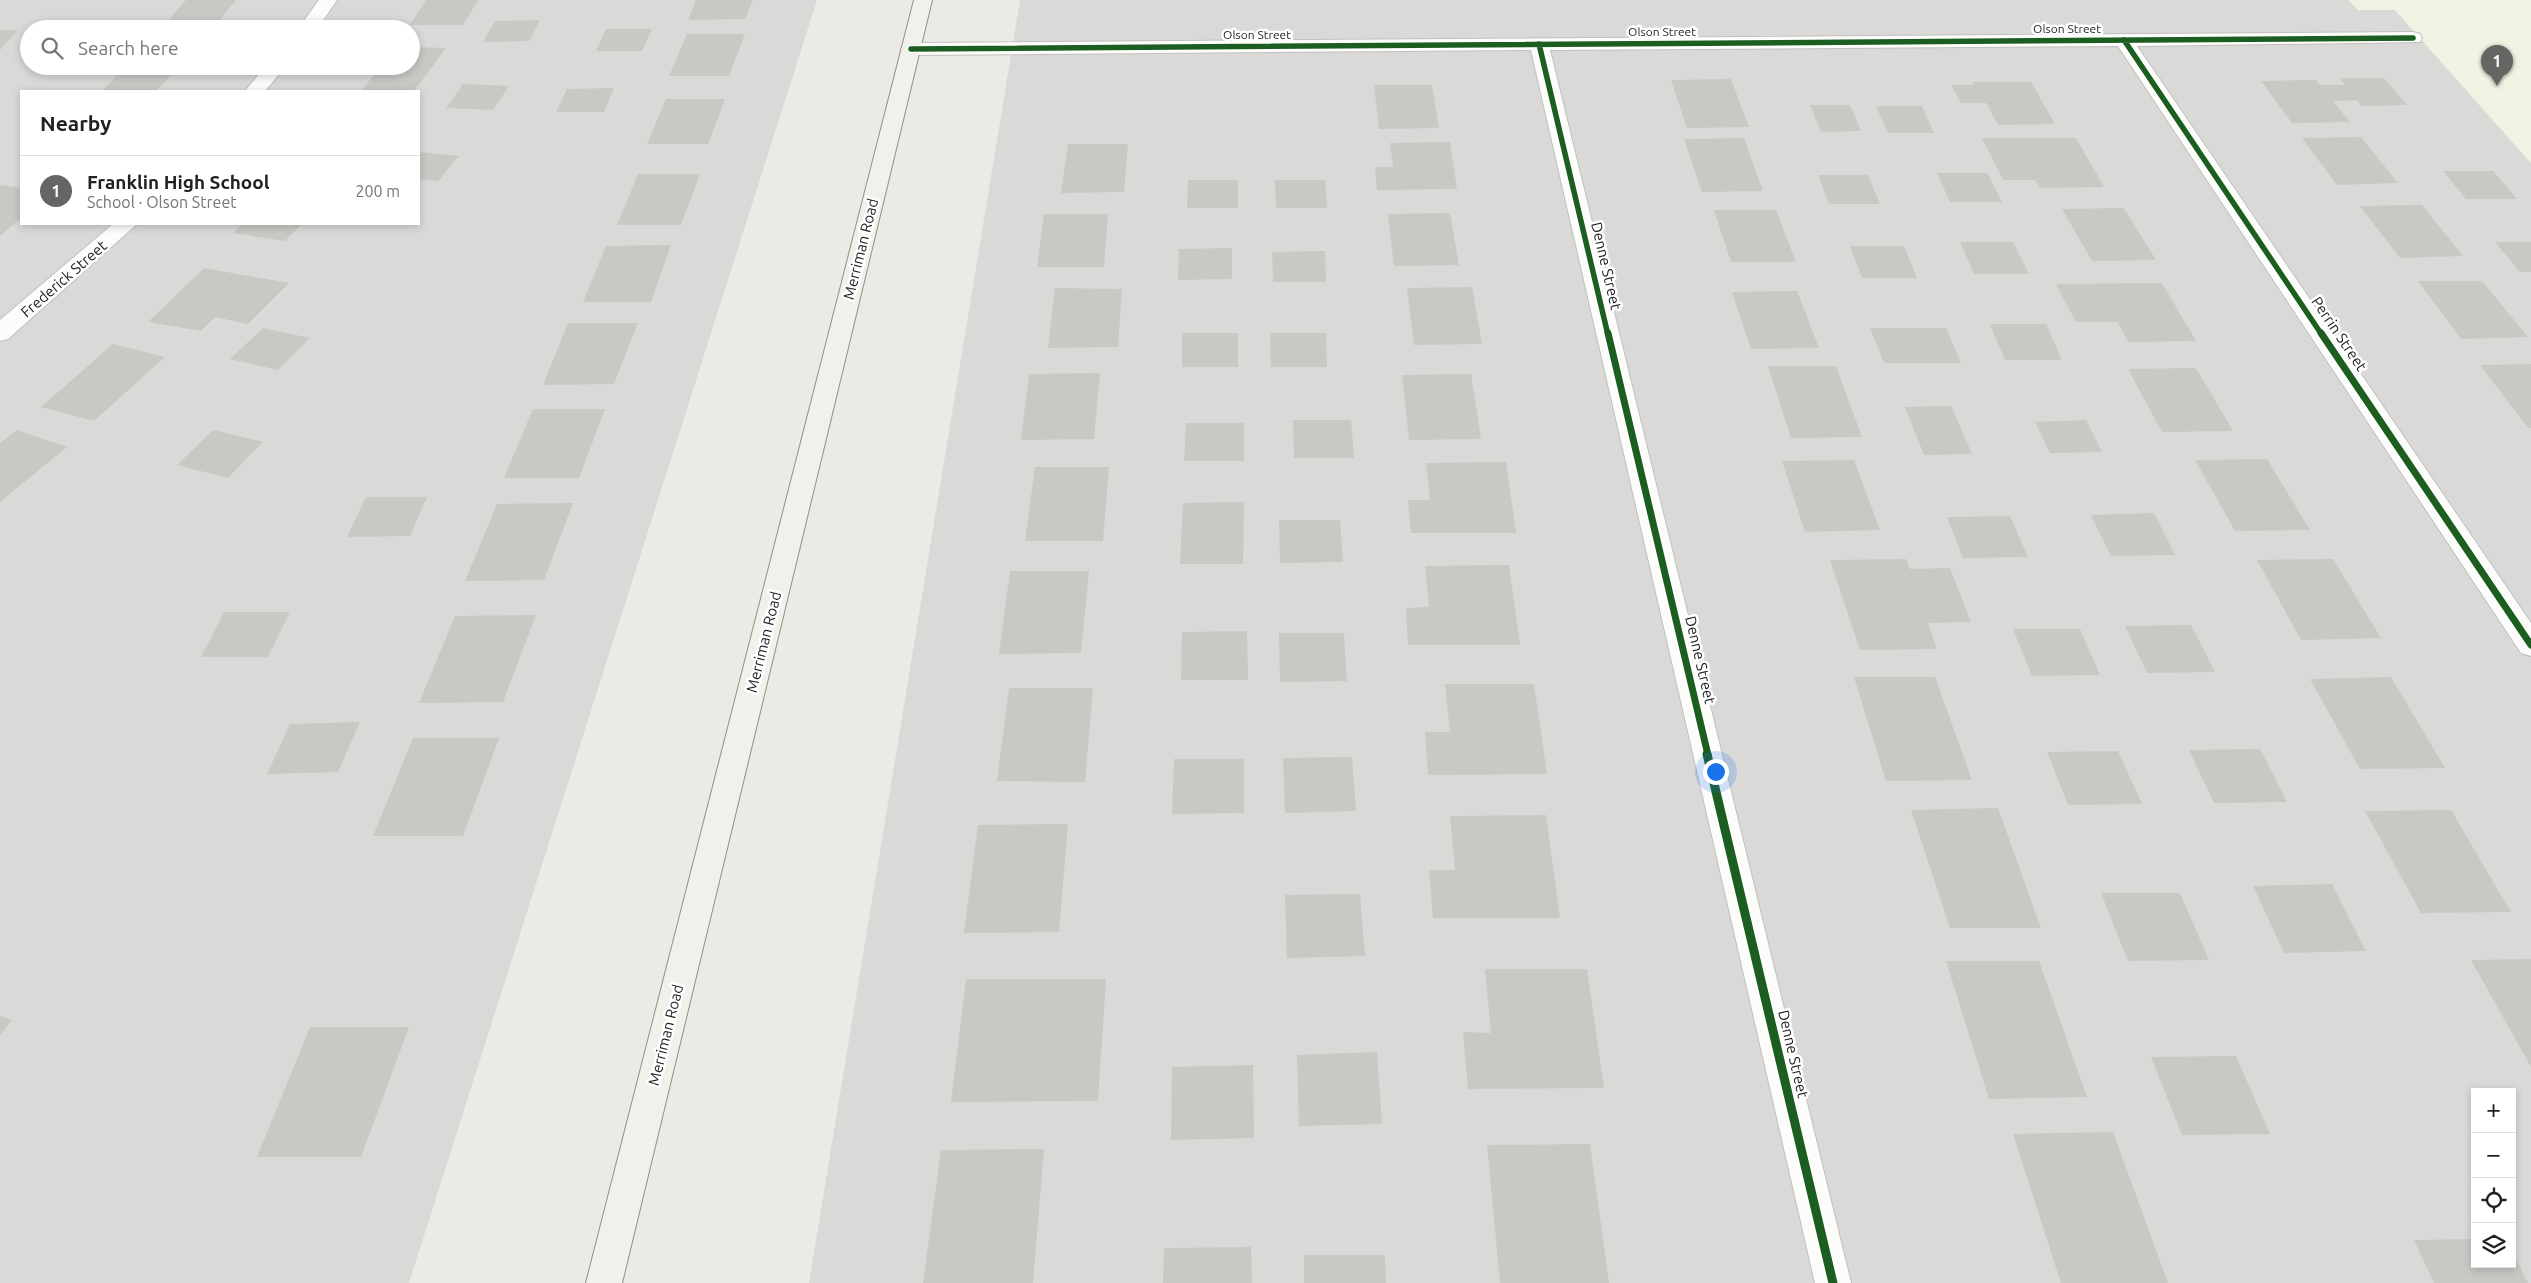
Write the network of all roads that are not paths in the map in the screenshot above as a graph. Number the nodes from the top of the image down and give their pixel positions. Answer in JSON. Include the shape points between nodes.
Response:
{"nodes":[{"id":1,"x":328,"y":0,"type":"edge"},
{"id":2,"x":923,"y":0,"type":"edge"},
{"id":3,"x":314,"y":20,"type":"edge"},
{"id":4,"x":2413,"y":38,"type":"dead end"},
{"id":5,"x":2124,"y":40,"type":"junction"},
{"id":6,"x":1539,"y":44,"type":"junction"},
{"id":7,"x":911,"y":49,"type":"junction"},
{"id":8,"x":269,"y":75,"type":"edge"},
{"id":9,"x":256,"y":90,"type":"edge"},
{"id":10,"x":125,"y":225,"type":"edge"},
{"id":11,"x":0,"y":333,"type":"edge"},
{"id":12,"x":2531,"y":645,"type":"edge"},
{"id":13,"x":604,"y":1283,"type":"edge"},
{"id":14,"x":1833,"y":1283,"type":"edge"}],
"edges":[{"from":1,"to":3,"type":"street"},
{"from":2,"to":7,"type":"main road","name":"Merriman Road"},
{"from":4,"to":5,"type":"street","name":"Olson Street"},
{"from":5,"to":6,"type":"street","name":"Olson Street"},
{"from":5,"to":12,"type":"street","name":"Perrin Street"},
{"from":6,"to":7,"type":"street","name":"Olson Street"},
{"from":6,"to":14,"type":"street","name":"Denne Street"},
{"from":7,"to":13,"type":"main road","name":"Merriman Road"},
{"from":8,"to":9,"type":"street"},
{"from":10,"to":11,"type":"street","name":"Frederick Street"}]}
